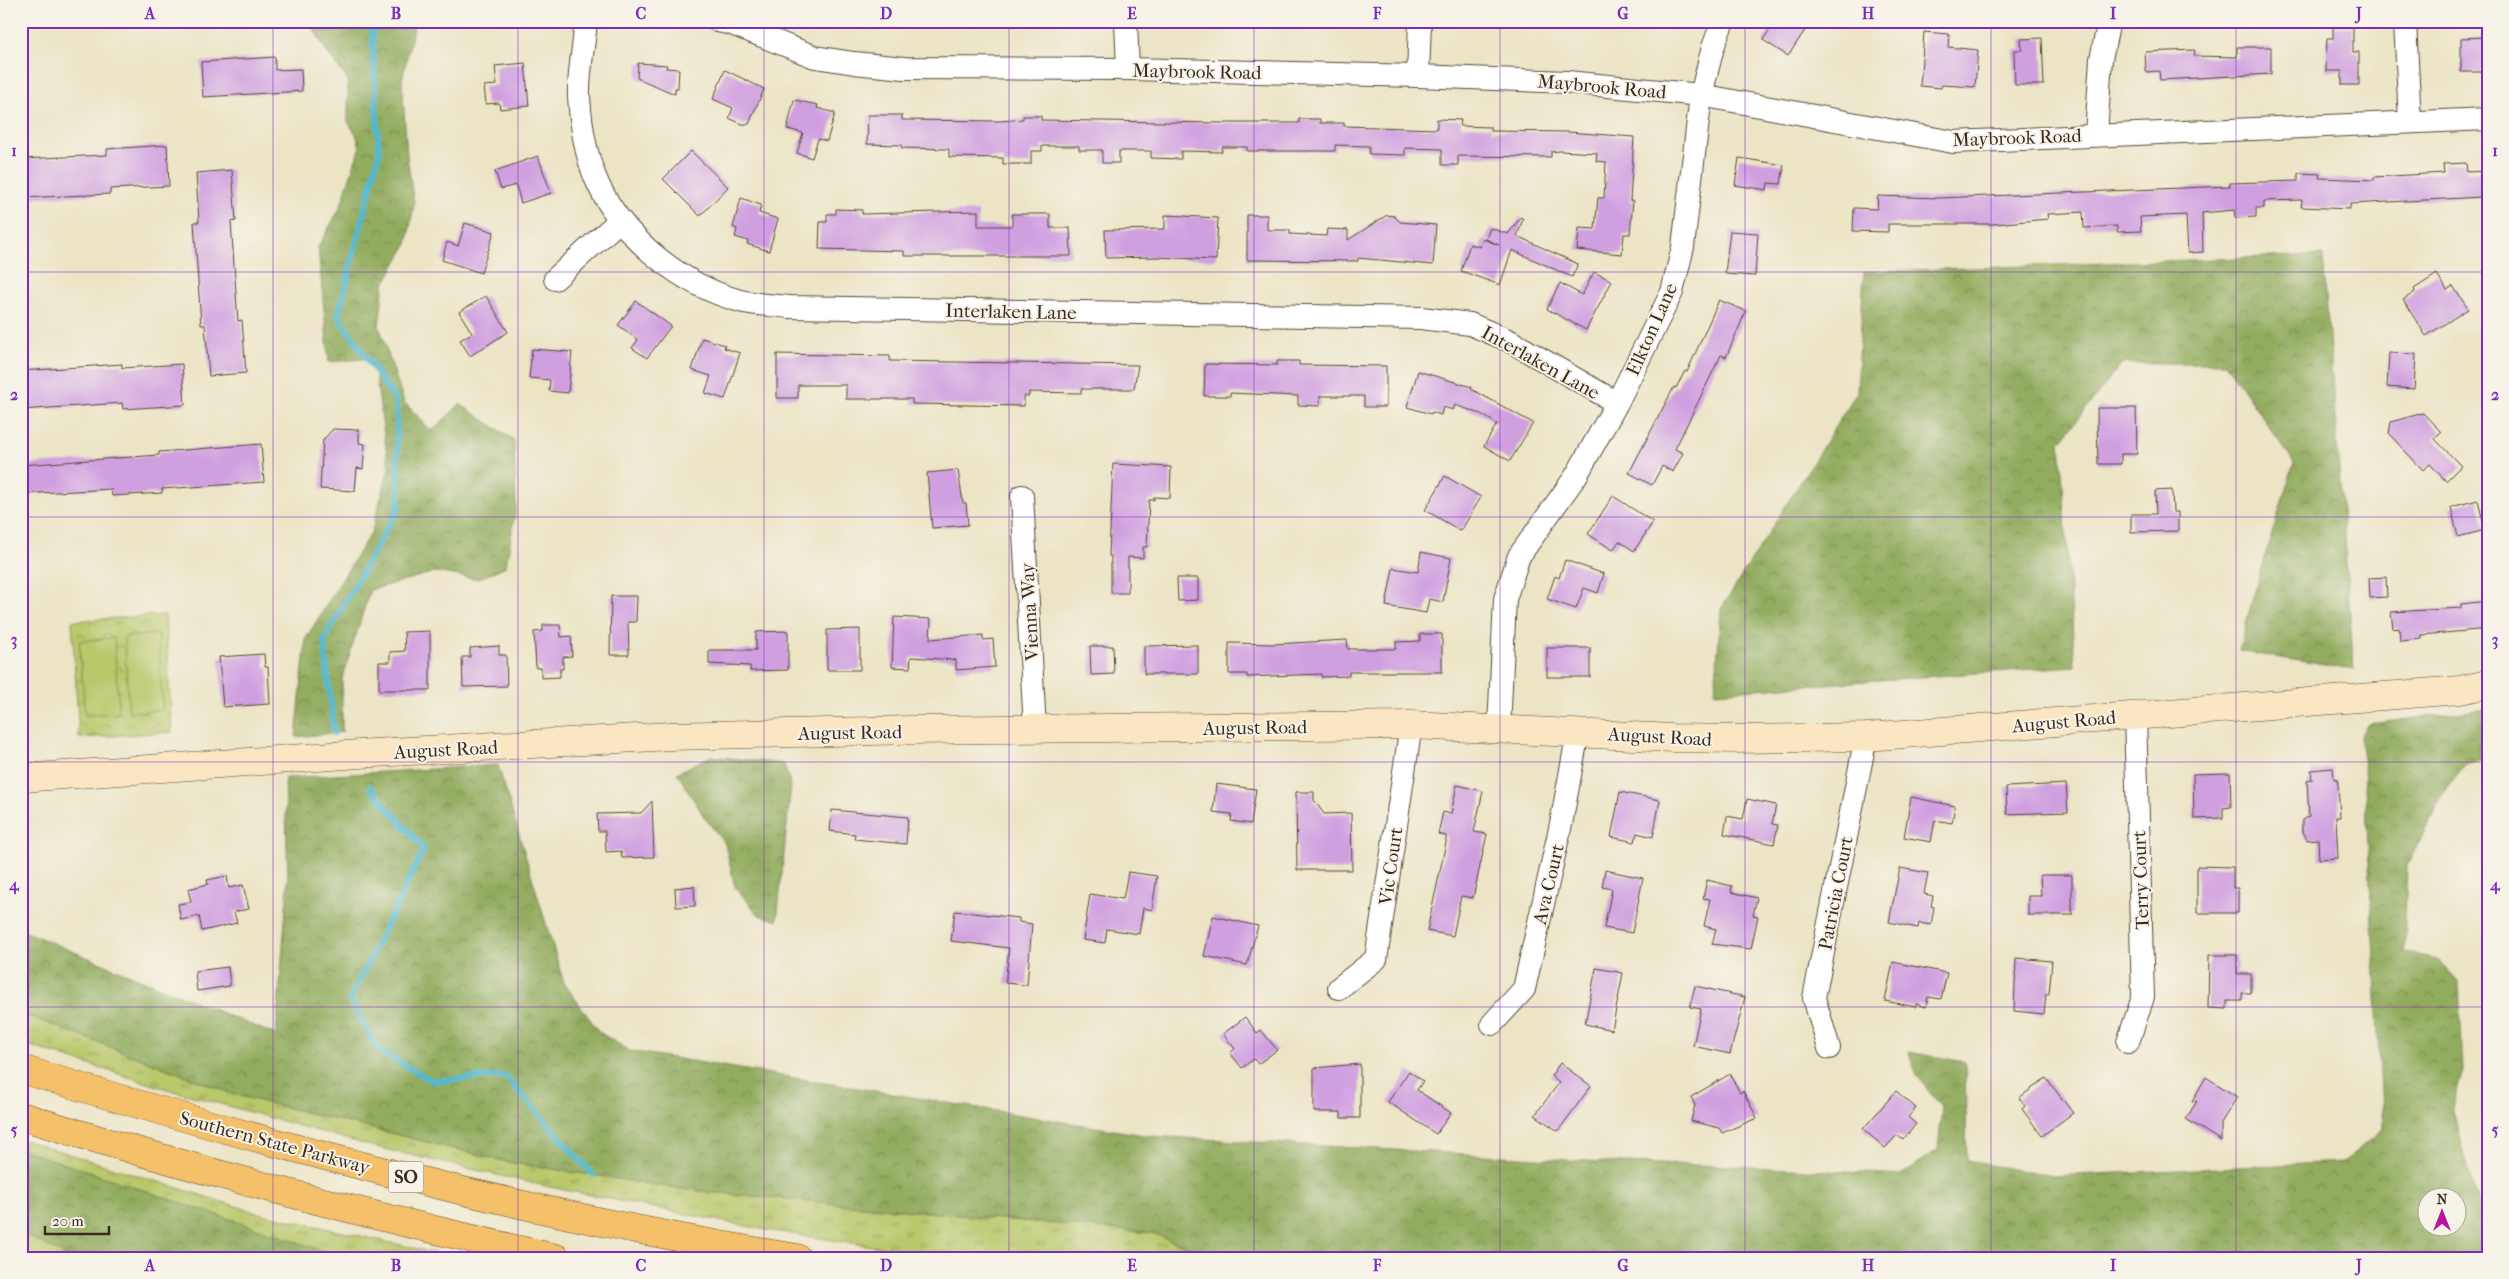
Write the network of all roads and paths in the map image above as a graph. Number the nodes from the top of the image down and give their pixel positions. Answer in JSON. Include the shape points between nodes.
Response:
{"nodes":[{"id":1,"x":586,"y":21,"type":"edge"},
{"id":2,"x":718,"y":21,"type":"edge"},
{"id":3,"x":1126,"y":21,"type":"edge"},
{"id":4,"x":1420,"y":21,"type":"edge"},
{"id":5,"x":1723,"y":21,"type":"edge"},
{"id":6,"x":2109,"y":21,"type":"edge"},
{"id":7,"x":2405,"y":21,"type":"edge"},
{"id":8,"x":1128,"y":69,"type":"junction"},
{"id":9,"x":1418,"y":76,"type":"junction"},
{"id":10,"x":1701,"y":95,"type":"junction"},
{"id":11,"x":2488,"y":119,"type":"edge"},
{"id":12,"x":2410,"y":122,"type":"junction"},
{"id":13,"x":2096,"y":135,"type":"junction"},
{"id":14,"x":620,"y":220,"type":"junction"},
{"id":15,"x":555,"y":279,"type":"dead end"},
{"id":16,"x":1617,"y":403,"type":"junction"},
{"id":17,"x":1022,"y":496,"type":"dead end"},
{"id":18,"x":2488,"y":684,"type":"edge"},
{"id":19,"x":2134,"y":715,"type":"junction"},
{"id":20,"x":1411,"y":725,"type":"junction"},
{"id":21,"x":1035,"y":729,"type":"junction"},
{"id":22,"x":1499,"y":729,"type":"junction"},
{"id":23,"x":1578,"y":732,"type":"junction"},
{"id":24,"x":1866,"y":736,"type":"junction"},
{"id":25,"x":21,"y":778,"type":"edge"},
{"id":26,"x":1339,"y":988,"type":"dead end"},
{"id":27,"x":1492,"y":1024,"type":"dead end"},
{"id":28,"x":2128,"y":1042,"type":"dead end"},
{"id":29,"x":1828,"y":1048,"type":"dead end"},
{"id":30,"x":21,"y":1069,"type":"edge"},
{"id":31,"x":21,"y":1116,"type":"edge"},
{"id":32,"x":556,"y":1258,"type":"edge"},
{"id":33,"x":797,"y":1258,"type":"edge"}],
"edges":[{"from":1,"to":14,"type":"street","name":"Interlaken Lane","via":[[579,95],[584,137],[599,185]]},
{"from":2,"to":8,"type":"street","name":"Maybrook Road","via":[[815,57],[854,63],[904,68]]},
{"from":3,"to":8,"type":"street"},
{"from":4,"to":9,"type":"street"},
{"from":5,"to":10,"type":"street","name":"Elkton Lane"},
{"from":6,"to":13,"type":"street","via":[[2101,59]]},
{"from":7,"to":12,"type":"street"},
{"from":8,"to":9,"type":"street","name":"Maybrook Road"},
{"from":9,"to":10,"type":"street","name":"Maybrook Road","via":[[1567,82]]},
{"from":10,"to":13,"type":"street","name":"Maybrook Road","via":[[1953,142]]},
{"from":10,"to":16,"type":"street","name":"Elkton Lane","via":[[1683,247],[1672,292]]},
{"from":11,"to":12,"type":"street","name":"Maybrook Road"},
{"from":12,"to":13,"type":"street","name":"Maybrook Road"},
{"from":14,"to":15,"type":"street"},
{"from":14,"to":16,"type":"street","name":"Interlaken Lane","via":[[653,255],[697,285],[741,301],[790,307],[1421,318],[1470,324],[1510,341]]},
{"from":16,"to":22,"type":"street","name":"Elkton Lane","via":[[1576,476],[1519,556],[1505,599]]},
{"from":17,"to":21,"type":"street","name":"Vienna Way"},
{"from":18,"to":19,"type":"street","name":"August Road","via":[[2460,690]]},
{"from":19,"to":24,"type":"street","name":"August Road"},
{"from":19,"to":28,"type":"street","name":"Terry Court","via":[[2143,997]]},
{"from":20,"to":21,"type":"street","name":"August Road"},
{"from":20,"to":22,"type":"street","name":"August Road"},
{"from":20,"to":26,"type":"street","name":"Vic Court","via":[[1376,960]]},
{"from":21,"to":25,"type":"street","name":"August Road","via":[[648,736]]},
{"from":22,"to":23,"type":"street","name":"August Road"},
{"from":23,"to":24,"type":"street","name":"August Road","via":[[1737,739]]},
{"from":23,"to":27,"type":"street","name":"Ava Court","via":[[1524,989]]},
{"from":24,"to":29,"type":"street","name":"Patricia Court","via":[[1814,998]]},
{"from":30,"to":33,"type":"highway","name":"Southern State Parkway","number":"SO","via":[[188,1119],[401,1176],[639,1229]]},
{"from":31,"to":32,"type":"highway","number":"SO","via":[[249,1183]]}]}
